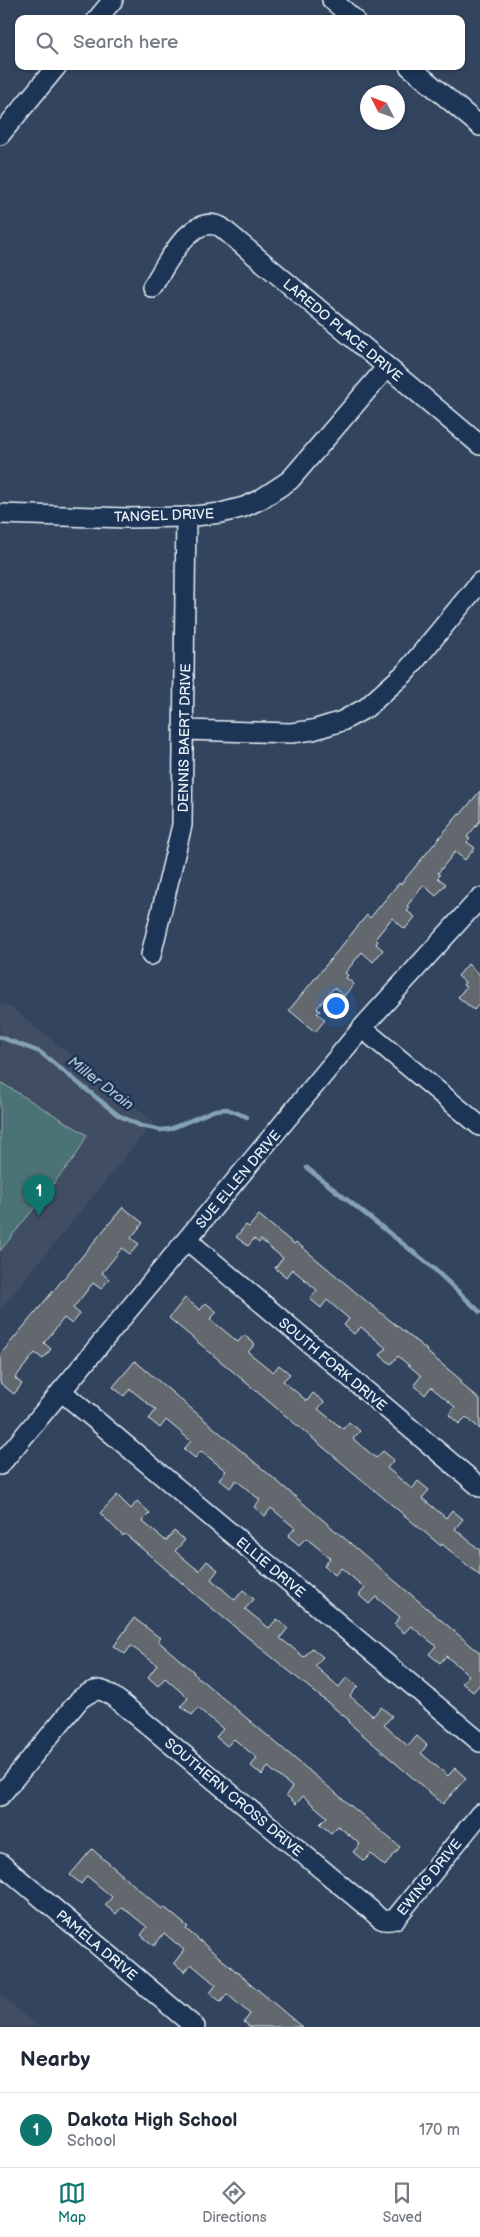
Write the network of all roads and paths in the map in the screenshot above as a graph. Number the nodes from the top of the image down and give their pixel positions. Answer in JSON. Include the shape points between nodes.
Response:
{"nodes":[{"id":1,"x":113,"y":0,"type":"edge"},
{"id":2,"x":332,"y":0,"type":"edge"},
{"id":3,"x":100,"y":15,"type":"edge"},
{"id":4,"x":349,"y":15,"type":"edge"},
{"id":5,"x":55,"y":70,"type":"edge"},
{"id":6,"x":414,"y":70,"type":"edge"},
{"id":7,"x":480,"y":126,"type":"edge"},
{"id":8,"x":0,"y":135,"type":"edge"},
{"id":9,"x":152,"y":287,"type":"dead end"},
{"id":10,"x":387,"y":367,"type":"junction"},
{"id":11,"x":480,"y":445,"type":"edge"},
{"id":12,"x":0,"y":514,"type":"edge"},
{"id":13,"x":186,"y":517,"type":"junction"},
{"id":14,"x":477,"y":592,"type":"edge"},
{"id":15,"x":185,"y":730,"type":"junction"},
{"id":16,"x":480,"y":898,"type":"edge"},
{"id":17,"x":151,"y":955,"type":"dead end"},
{"id":18,"x":362,"y":1028,"type":"junction"},
{"id":19,"x":480,"y":1126,"type":"edge"},
{"id":20,"x":187,"y":1240,"type":"junction"},
{"id":21,"x":61,"y":1391,"type":"junction"},
{"id":22,"x":0,"y":1465,"type":"edge"},
{"id":23,"x":480,"y":1487,"type":"edge"},
{"id":24,"x":480,"y":1742,"type":"edge"},
{"id":25,"x":0,"y":1796,"type":"edge"},
{"id":26,"x":480,"y":1814,"type":"edge"},
{"id":27,"x":0,"y":1863,"type":"edge"},
{"id":28,"x":372,"y":1912,"type":"joint"},
{"id":29,"x":195,"y":2027,"type":"edge"}],
"edges":[{"from":1,"to":3,"type":"street"},
{"from":2,"to":4,"type":"street"},
{"from":5,"to":8,"type":"street"},
{"from":6,"to":7,"type":"street"},
{"from":9,"to":10,"type":"street","name":"LAREDO PLACE DRIVE","via":[[195,228],[215,224]]},
{"from":10,"to":11,"type":"street","name":"LAREDO PLACE DRIVE"},
{"from":10,"to":13,"type":"street","name":"TANGEL DRIVE","via":[[302,466],[275,491],[244,507]]},
{"from":12,"to":13,"type":"street","name":"TANGEL DRIVE"},
{"from":13,"to":15,"type":"street","name":"DENNIS BAERT DRIVE"},
{"from":14,"to":15,"type":"street","via":[[405,673],[366,708],[342,721],[291,733]]},
{"from":15,"to":17,"type":"street","name":"DENNIS BAERT DRIVE","via":[[182,825]]},
{"from":16,"to":18,"type":"street","name":"SUE ELLEN DRIVE"},
{"from":18,"to":19,"type":"street"},
{"from":18,"to":20,"type":"street","name":"SUE ELLEN DRIVE"},
{"from":20,"to":21,"type":"street","name":"SUE ELLEN DRIVE"},
{"from":20,"to":23,"type":"street","name":"SOUTH FORK DRIVE"},
{"from":21,"to":22,"type":"street","name":"SUE ELLEN DRIVE"},
{"from":21,"to":24,"type":"street","name":"ELLIE DRIVE"},
{"from":25,"to":28,"type":"street","name":"SOUTHERN CROSS DRIVE","via":[[80,1699],[92,1690],[105,1691]]},
{"from":26,"to":28,"type":"street","name":"EWING DRIVE","via":[[396,1918],[379,1920]]},
{"from":27,"to":29,"type":"street","name":"PAMELA DRIVE"}]}
